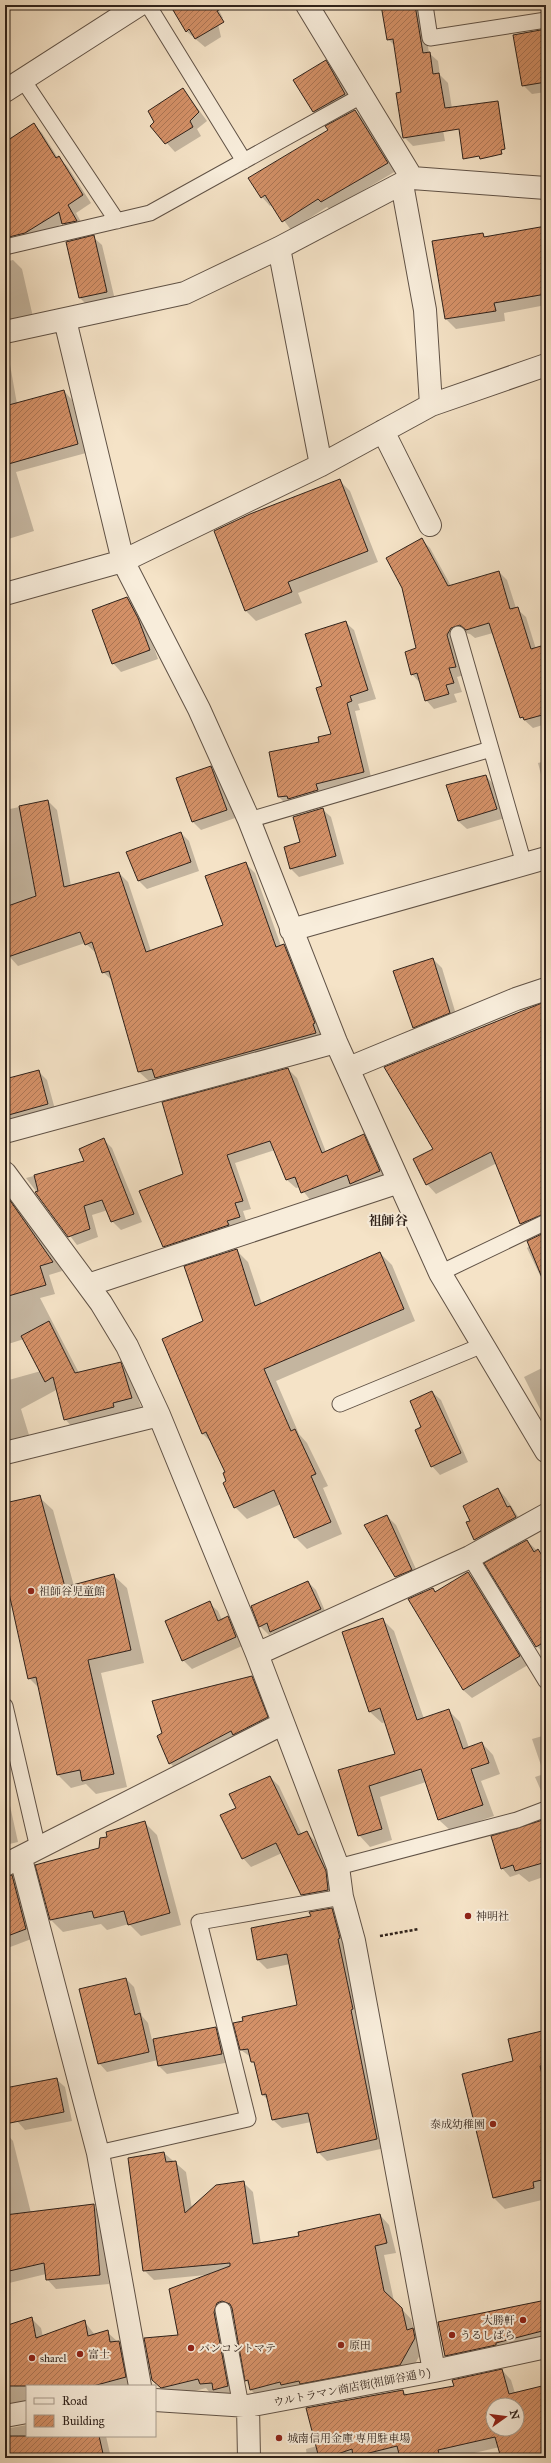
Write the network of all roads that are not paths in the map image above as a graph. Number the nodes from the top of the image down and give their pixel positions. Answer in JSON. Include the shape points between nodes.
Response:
{"nodes":[{"id":1,"x":139,"y":5,"type":"edge"},
{"id":2,"x":148,"y":5,"type":"edge"},
{"id":3,"x":307,"y":5,"type":"edge"},
{"id":4,"x":425,"y":5,"type":"edge"},
{"id":5,"x":546,"y":20,"type":"edge"},
{"id":6,"x":23,"y":80,"type":"junction"},
{"id":7,"x":5,"y":91,"type":"edge"},
{"id":8,"x":363,"y":95,"type":"junction"},
{"id":9,"x":244,"y":161,"type":"junction"},
{"id":10,"x":407,"y":181,"type":"junction"},
{"id":11,"x":546,"y":188,"type":"edge"},
{"id":12,"x":117,"y":221,"type":"junction"},
{"id":13,"x":5,"y":247,"type":"edge"},
{"id":14,"x":279,"y":248,"type":"junction"},
{"id":15,"x":65,"y":320,"type":"junction"},
{"id":16,"x":5,"y":332,"type":"edge"},
{"id":17,"x":546,"y":365,"type":"edge"},
{"id":18,"x":431,"y":405,"type":"junction"},
{"id":19,"x":383,"y":431,"type":"junction"},
{"id":20,"x":322,"y":465,"type":"junction"},
{"id":21,"x":430,"y":525,"type":"dead end"},
{"id":22,"x":123,"y":561,"type":"junction"},
{"id":23,"x":5,"y":594,"type":"edge"},
{"id":24,"x":458,"y":634,"type":"dead end"},
{"id":25,"x":491,"y":749,"type":"junction"},
{"id":26,"x":249,"y":820,"type":"junction"},
{"id":27,"x":546,"y":858,"type":"edge"},
{"id":28,"x":524,"y":864,"type":"junction"},
{"id":29,"x":291,"y":930,"type":"junction"},
{"id":30,"x":546,"y":989,"type":"edge"},
{"id":31,"x":336,"y":1042,"type":"junction"},
{"id":32,"x":349,"y":1068,"type":"junction"},
{"id":33,"x":5,"y":1132,"type":"edge"},
{"id":34,"x":5,"y":1173,"type":"edge"},
{"id":35,"x":399,"y":1182,"type":"junction"},
{"id":36,"x":546,"y":1222,"type":"edge"},
{"id":37,"x":440,"y":1273,"type":"junction"},
{"id":38,"x":88,"y":1285,"type":"junction"},
{"id":39,"x":483,"y":1345,"type":"junction"},
{"id":40,"x":340,"y":1404,"type":"dead end"},
{"id":41,"x":159,"y":1415,"type":"junction"},
{"id":42,"x":546,"y":1450,"type":"edge"},
{"id":43,"x":5,"y":1452,"type":"edge"},
{"id":44,"x":546,"y":1515,"type":"edge"},
{"id":45,"x":470,"y":1557,"type":"junction"},
{"id":46,"x":257,"y":1654,"type":"junction"},
{"id":47,"x":546,"y":1681,"type":"edge"},
{"id":48,"x":5,"y":1706,"type":"edge"},
{"id":49,"x":282,"y":1724,"type":"junction"},
{"id":50,"x":546,"y":1809,"type":"edge"},
{"id":51,"x":21,"y":1858,"type":"edge"},
{"id":52,"x":338,"y":1868,"type":"junction"},
{"id":53,"x":342,"y":1898,"type":"junction"},
{"id":54,"x":98,"y":2153,"type":"junction"},
{"id":55,"x":223,"y":2310,"type":"dead end"},
{"id":56,"x":546,"y":2347,"type":"edge"},
{"id":57,"x":434,"y":2371,"type":"junction"},
{"id":58,"x":140,"y":2385,"type":"edge"},
{"id":59,"x":156,"y":2400,"type":"edge"},
{"id":60,"x":244,"y":2406,"type":"junction"},
{"id":61,"x":26,"y":2412,"type":"edge"},
{"id":62,"x":5,"y":2416,"type":"edge"},
{"id":63,"x":249,"y":2458,"type":"edge"}],
"edges":[{"from":1,"to":6,"type":"street"},
{"from":2,"to":9,"type":"lane"},
{"from":3,"to":8,"type":"street"},
{"from":4,"to":5,"type":"lane","via":[[430,38]]},
{"from":6,"to":7,"type":"street"},
{"from":6,"to":12,"type":"lane"},
{"from":8,"to":9,"type":"lane"},
{"from":8,"to":10,"type":"street"},
{"from":9,"to":12,"type":"lane","via":[[150,213]]},
{"from":10,"to":11,"type":"street"},
{"from":10,"to":14,"type":"street"},
{"from":10,"to":18,"type":"street","via":[[425,310]]},
{"from":12,"to":13,"type":"lane"},
{"from":14,"to":15,"type":"street","via":[[185,293]]},
{"from":14,"to":20,"type":"street"},
{"from":15,"to":16,"type":"street"},
{"from":15,"to":22,"type":"street"},
{"from":17,"to":18,"type":"street"},
{"from":18,"to":19,"type":"street"},
{"from":19,"to":20,"type":"street"},
{"from":19,"to":21,"type":"street"},
{"from":20,"to":22,"type":"street"},
{"from":22,"to":23,"type":"street"},
{"from":22,"to":26,"type":"street","via":[[199,709]]},
{"from":24,"to":25,"type":"lane"},
{"from":25,"to":26,"type":"lane"},
{"from":25,"to":28,"type":"lane"},
{"from":26,"to":29,"type":"street"},
{"from":27,"to":28,"type":"street"},
{"from":28,"to":29,"type":"street"},
{"from":29,"to":31,"type":"street"},
{"from":30,"to":32,"type":"street"},
{"from":31,"to":32,"type":"street"},
{"from":31,"to":33,"type":"street"},
{"from":32,"to":35,"type":"street"},
{"from":34,"to":38,"type":"street"},
{"from":35,"to":37,"type":"street"},
{"from":35,"to":38,"type":"street"},
{"from":36,"to":37,"type":"lane"},
{"from":37,"to":39,"type":"street"},
{"from":38,"to":41,"type":"street","via":[[127,1346]]},
{"from":39,"to":40,"type":"lane"},
{"from":39,"to":42,"type":"street"},
{"from":41,"to":43,"type":"street"},
{"from":41,"to":46,"type":"street"},
{"from":44,"to":45,"type":"street"},
{"from":45,"to":46,"type":"street"},
{"from":45,"to":47,"type":"lane"},
{"from":46,"to":49,"type":"street"},
{"from":48,"to":51,"type":"lane"},
{"from":49,"to":51,"type":"street"},
{"from":49,"to":52,"type":"street"},
{"from":50,"to":52,"type":"lane","via":[[517,1820]]},
{"from":51,"to":54,"type":"street"},
{"from":52,"to":53,"type":"street"},
{"from":53,"to":54,"type":"lane","via":[[199,1922],[248,2119]]},
{"from":53,"to":57,"type":"street","via":[[354,1941]]},
{"from":54,"to":58,"type":"street"},
{"from":55,"to":60,"type":"lane"},
{"from":56,"to":57,"type":"street","name":"ウルトラマン商店街(祖師谷通り)"},
{"from":57,"to":60,"type":"street","name":"ウルトラマン商店街(祖師谷通り)"},
{"from":59,"to":60,"type":"street","name":"ウルトラマン商店街(祖師谷通り)"},
{"from":60,"to":63,"type":"street"},
{"from":61,"to":62,"type":"street"}]}
